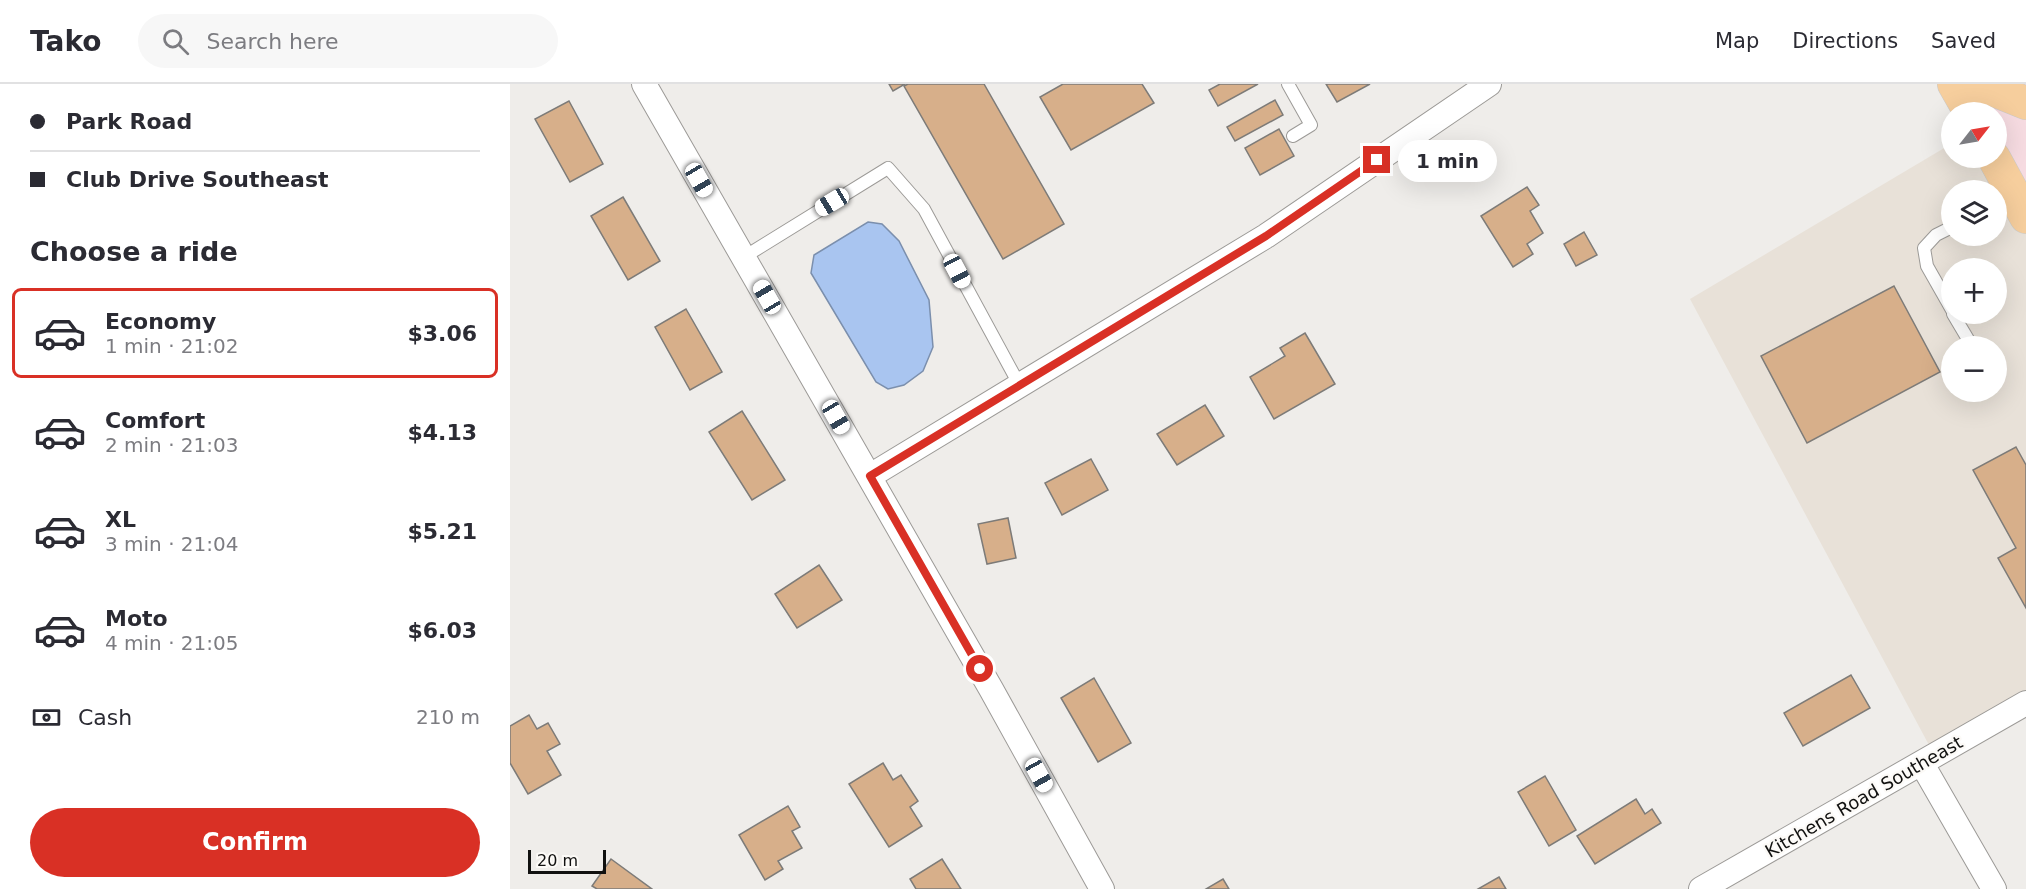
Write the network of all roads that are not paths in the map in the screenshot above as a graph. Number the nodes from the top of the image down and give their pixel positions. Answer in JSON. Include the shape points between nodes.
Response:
{"nodes":[{"id":1,"x":644,"y":84,"type":"edge"},
{"id":2,"x":1288,"y":84,"type":"edge"},
{"id":3,"x":1489,"y":84,"type":"edge"},
{"id":4,"x":1954,"y":84,"type":"edge"},
{"id":5,"x":1979,"y":84,"type":"edge"},
{"id":6,"x":1964,"y":102,"type":"edge"},
{"id":7,"x":2026,"y":103,"type":"edge"},
{"id":8,"x":1293,"y":136,"type":"dead end"},
{"id":9,"x":1999,"y":168,"type":"edge"},
{"id":10,"x":2016,"y":202,"type":"edge"},
{"id":11,"x":1941,"y":232,"type":"edge"},
{"id":12,"x":744,"y":257,"type":"junction"},
{"id":13,"x":1941,"y":292,"type":"edge"},
{"id":14,"x":1020,"y":386,"type":"junction"},
{"id":15,"x":870,"y":476,"type":"junction"},
{"id":16,"x":2026,"y":703,"type":"edge"},
{"id":17,"x":1922,"y":764,"type":"junction"},
{"id":18,"x":1102,"y":889,"type":"edge"},
{"id":19,"x":1701,"y":889,"type":"edge"},
{"id":20,"x":1994,"y":889,"type":"edge"}],
"edges":[{"from":1,"to":12,"type":"street"},
{"from":2,"to":8,"type":"lane","via":[[1311,125]]},
{"from":3,"to":14,"type":"street","via":[[1266,236]]},
{"from":4,"to":6,"type":"main road"},
{"from":5,"to":7,"type":"main road"},
{"from":9,"to":10,"type":"main road"},
{"from":11,"to":13,"type":"lane","via":[[1924,248],[1927,266]]},
{"from":12,"to":14,"type":"lane","via":[[888,168],[924,209]]},
{"from":12,"to":15,"type":"street"},
{"from":14,"to":15,"type":"street"},
{"from":15,"to":18,"type":"street"},
{"from":16,"to":17,"type":"street","name":"Kitchens Road Southeast"},
{"from":17,"to":19,"type":"street","name":"Kitchens Road Southeast"},
{"from":17,"to":20,"type":"street"}]}
